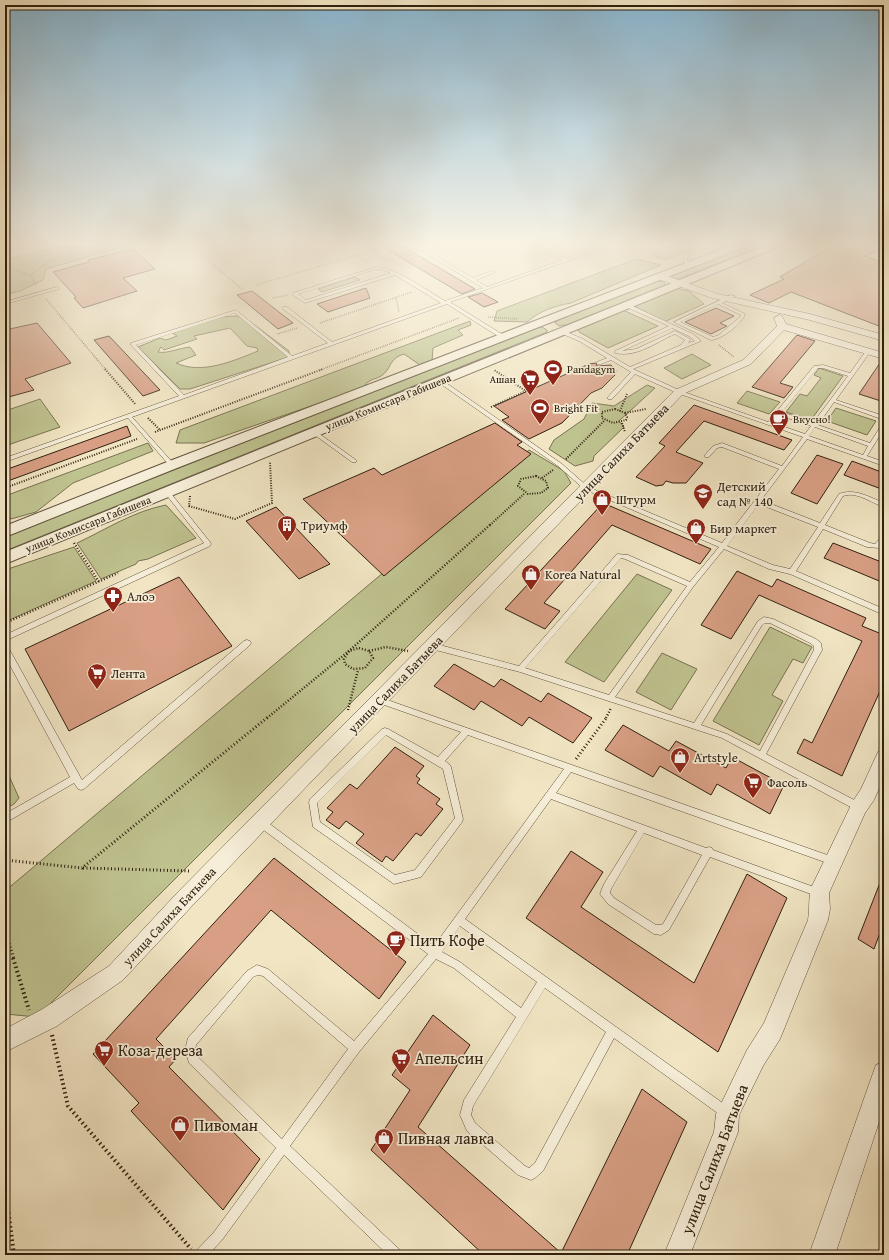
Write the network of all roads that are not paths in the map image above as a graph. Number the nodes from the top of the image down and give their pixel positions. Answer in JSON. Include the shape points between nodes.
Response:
{"nodes":[{"id":1,"x":438,"y":305,"type":"edge"},
{"id":2,"x":451,"y":305,"type":"edge"},
{"id":3,"x":585,"y":305,"type":"edge"},
{"id":4,"x":626,"y":305,"type":"joint"},
{"id":5,"x":715,"y":305,"type":"edge"},
{"id":6,"x":732,"y":305,"type":"edge"},
{"id":7,"x":750,"y":305,"type":"edge"},
{"id":8,"x":285,"y":308,"type":"dead end"},
{"id":9,"x":775,"y":310,"type":"junction"},
{"id":10,"x":543,"y":321,"type":"junction"},
{"id":11,"x":782,"y":326,"type":"junction"},
{"id":12,"x":671,"y":327,"type":"junction"},
{"id":13,"x":560,"y":332,"type":"junction"},
{"id":14,"x":503,"y":337,"type":"junction"},
{"id":15,"x":884,"y":338,"type":"edge"},
{"id":16,"x":331,"y":343,"type":"junction"},
{"id":17,"x":683,"y":346,"type":"junction"},
{"id":18,"x":868,"y":352,"type":"junction"},
{"id":19,"x":884,"y":356,"type":"edge"},
{"id":20,"x":290,"y":357,"type":"junction"},
{"id":21,"x":611,"y":358,"type":"junction"},
{"id":22,"x":599,"y":363,"type":"dead end"},
{"id":23,"x":632,"y":371,"type":"junction"},
{"id":24,"x":850,"y":375,"type":"junction"},
{"id":25,"x":440,"y":381,"type":"junction"},
{"id":26,"x":679,"y":392,"type":"junction"},
{"id":27,"x":182,"y":396,"type":"junction"},
{"id":28,"x":610,"y":398,"type":"dead end"},
{"id":29,"x":832,"y":400,"type":"junction"},
{"id":30,"x":779,"y":413,"type":"junction"},
{"id":31,"x":129,"y":416,"type":"junction"},
{"id":32,"x":884,"y":418,"type":"edge"},
{"id":33,"x":770,"y":424,"type":"junction"},
{"id":34,"x":814,"y":425,"type":"junction"},
{"id":35,"x":884,"y":425,"type":"edge"},
{"id":36,"x":314,"y":432,"type":"junction"},
{"id":37,"x":807,"y":436,"type":"junction"},
{"id":38,"x":871,"y":445,"type":"junction"},
{"id":39,"x":707,"y":456,"type":"dead end"},
{"id":40,"x":864,"y":457,"type":"junction"},
{"id":41,"x":5,"y":460,"type":"edge"},
{"id":42,"x":354,"y":461,"type":"dead end"},
{"id":43,"x":884,"y":464,"type":"edge"},
{"id":44,"x":172,"y":465,"type":"junction"},
{"id":45,"x":783,"y":468,"type":"junction"},
{"id":46,"x":586,"y":488,"type":"junction"},
{"id":47,"x":167,"y":492,"type":"junction"},
{"id":48,"x":758,"y":501,"type":"junction"},
{"id":49,"x":884,"y":505,"type":"edge"},
{"id":50,"x":821,"y":526,"type":"junction"},
{"id":51,"x":5,"y":532,"type":"edge"},
{"id":52,"x":884,"y":537,"type":"edge"},
{"id":53,"x":723,"y":546,"type":"junction"},
{"id":54,"x":5,"y":558,"type":"edge"},
{"id":55,"x":792,"y":572,"type":"junction"},
{"id":56,"x":691,"y":585,"type":"junction"},
{"id":57,"x":884,"y":612,"type":"edge"},
{"id":58,"x":5,"y":638,"type":"edge"},
{"id":59,"x":247,"y":643,"type":"dead end"},
{"id":60,"x":5,"y":649,"type":"edge"},
{"id":61,"x":427,"y":651,"type":"junction"},
{"id":62,"x":520,"y":669,"type":"junction"},
{"id":63,"x":610,"y":698,"type":"junction"},
{"id":64,"x":379,"y":700,"type":"junction"},
{"id":65,"x":696,"y":726,"type":"junction"},
{"id":66,"x":467,"y":731,"type":"junction"},
{"id":67,"x":762,"y":755,"type":"junction"},
{"id":68,"x":884,"y":757,"type":"edge"},
{"id":69,"x":439,"y":762,"type":"junction"},
{"id":70,"x":570,"y":768,"type":"junction"},
{"id":71,"x":75,"y":778,"type":"junction"},
{"id":72,"x":550,"y":795,"type":"junction"},
{"id":73,"x":859,"y":807,"type":"junction"},
{"id":74,"x":5,"y":819,"type":"edge"},
{"id":75,"x":260,"y":822,"type":"junction"},
{"id":76,"x":643,"y":828,"type":"junction"},
{"id":77,"x":709,"y":851,"type":"junction"},
{"id":78,"x":834,"y":861,"type":"junction"},
{"id":79,"x":819,"y":893,"type":"junction"},
{"id":80,"x":459,"y":920,"type":"junction"},
{"id":81,"x":435,"y":953,"type":"junction"},
{"id":82,"x":544,"y":981,"type":"junction"},
{"id":83,"x":522,"y":1015,"type":"junction"},
{"id":84,"x":613,"y":1030,"type":"junction"},
{"id":85,"x":5,"y":1041,"type":"edge"},
{"id":86,"x":355,"y":1048,"type":"junction"},
{"id":87,"x":884,"y":1073,"type":"edge"},
{"id":88,"x":728,"y":1114,"type":"junction"},
{"id":89,"x":283,"y":1147,"type":"junction"},
{"id":90,"x":198,"y":1255,"type":"edge"},
{"id":91,"x":397,"y":1255,"type":"edge"},
{"id":92,"x":677,"y":1255,"type":"edge"},
{"id":93,"x":822,"y":1255,"type":"edge"}],
"edges":[{"from":1,"to":16,"type":"lane"},
{"from":2,"to":14,"type":"lane"},
{"from":3,"to":10,"type":"street","name":"улица Комиссара Габишева"},
{"from":4,"to":12,"type":"lane"},
{"from":4,"to":13,"type":"street","name":"улица Комиссара Габишева"},
{"from":5,"to":6,"type":"lane","via":[[676,322],[713,339],[742,318],[743,314]]},
{"from":7,"to":9,"type":"street"},
{"from":8,"to":16,"type":"lane"},
{"from":9,"to":11,"type":"street"},
{"from":9,"to":15,"type":"street"},
{"from":10,"to":13,"type":"street"},
{"from":10,"to":14,"type":"street","name":"улица Комиссара Габишева"},
{"from":11,"to":18,"type":"street"},
{"from":11,"to":26,"type":"street","name":"улица Салиха Батыева","via":[[744,363]]},
{"from":12,"to":17,"type":"lane","via":[[699,342]]},
{"from":12,"to":17,"type":"lane","via":[[617,352],[631,352],[675,332],[688,340]]},
{"from":13,"to":21,"type":"lane","via":[[581,340]]},
{"from":13,"to":25,"type":"street","name":"улица Комиссара Габишева"},
{"from":14,"to":44,"type":"street","name":"улица Комиссара Габишева"},
{"from":16,"to":20,"type":"lane"},
{"from":17,"to":23,"type":"lane"},
{"from":18,"to":19,"type":"street"},
{"from":18,"to":24,"type":"lane"},
{"from":20,"to":27,"type":"lane"},
{"from":20,"to":27,"type":"lane","via":[[236,311],[133,344]]},
{"from":21,"to":22,"type":"lane"},
{"from":21,"to":23,"type":"lane"},
{"from":23,"to":26,"type":"lane"},
{"from":23,"to":28,"type":"lane"},
{"from":24,"to":29,"type":"lane"},
{"from":24,"to":30,"type":"lane","via":[[823,366],[816,367]]},
{"from":25,"to":36,"type":"street","name":"улица Комиссара Габишева"},
{"from":25,"to":46,"type":"lane","via":[[560,465]]},
{"from":26,"to":33,"type":"lane"},
{"from":26,"to":46,"type":"street","name":"улица Салиха Батыева"},
{"from":27,"to":31,"type":"lane"},
{"from":29,"to":32,"type":"lane"},
{"from":29,"to":34,"type":"lane"},
{"from":30,"to":33,"type":"lane"},
{"from":30,"to":34,"type":"lane"},
{"from":31,"to":41,"type":"lane"},
{"from":31,"to":44,"type":"lane"},
{"from":33,"to":37,"type":"lane"},
{"from":34,"to":37,"type":"lane"},
{"from":34,"to":38,"type":"lane"},
{"from":35,"to":38,"type":"lane"},
{"from":36,"to":42,"type":"lane"},
{"from":36,"to":47,"type":"street","name":"улица Комиссара Габишева"},
{"from":37,"to":40,"type":"lane"},
{"from":37,"to":45,"type":"lane"},
{"from":38,"to":40,"type":"lane"},
{"from":39,"to":45,"type":"lane","via":[[715,446],[722,445]]},
{"from":40,"to":43,"type":"lane"},
{"from":44,"to":51,"type":"street","name":"улица Комиссара Габишева"},
{"from":45,"to":48,"type":"lane"},
{"from":46,"to":53,"type":"lane"},
{"from":46,"to":61,"type":"street","name":"улица Салиха Батыева"},
{"from":47,"to":54,"type":"street","name":"улица Комиссара Габишева"},
{"from":47,"to":58,"type":"lane","via":[[208,544]]},
{"from":48,"to":50,"type":"lane"},
{"from":48,"to":53,"type":"lane"},
{"from":49,"to":50,"type":"lane","via":[[845,492]]},
{"from":50,"to":52,"type":"lane","via":[[869,545],[877,546]]},
{"from":50,"to":55,"type":"lane"},
{"from":53,"to":55,"type":"lane","via":[[771,567]]},
{"from":53,"to":56,"type":"lane"},
{"from":55,"to":57,"type":"lane"},
{"from":56,"to":62,"type":"lane","via":[[619,556]]},
{"from":56,"to":63,"type":"lane"},
{"from":59,"to":71,"type":"lane","via":[[86,783],[81,786]]},
{"from":60,"to":71,"type":"lane"},
{"from":61,"to":62,"type":"lane"},
{"from":61,"to":64,"type":"street","name":"улица Салиха Батыева"},
{"from":62,"to":63,"type":"lane"},
{"from":63,"to":65,"type":"lane"},
{"from":64,"to":66,"type":"lane"},
{"from":64,"to":75,"type":"street","name":"улица Салиха Батыева"},
{"from":65,"to":67,"type":"lane","via":[[729,738]]},
{"from":65,"to":67,"type":"lane","via":[[760,623],[764,620],[771,621],[814,641],[818,645],[818,650]]},
{"from":66,"to":69,"type":"lane"},
{"from":66,"to":70,"type":"lane"},
{"from":67,"to":73,"type":"lane"},
{"from":68,"to":73,"type":"street","name":"улица Салиха Батыева","via":[[868,794]]},
{"from":69,"to":69,"type":"lane","via":[[447,767],[459,819],[418,874],[394,880],[316,824],[313,802],[385,730]]},
{"from":70,"to":72,"type":"lane"},
{"from":70,"to":78,"type":"lane"},
{"from":71,"to":74,"type":"lane"},
{"from":72,"to":76,"type":"lane"},
{"from":72,"to":80,"type":"lane"},
{"from":73,"to":78,"type":"street","name":"улица Салиха Батыева"},
{"from":75,"to":81,"type":"lane"},
{"from":75,"to":85,"type":"street","name":"улица Салиха Батыева","via":[[116,973]]},
{"from":76,"to":77,"type":"lane"},
{"from":76,"to":77,"type":"lane","via":[[605,894],[611,902],[654,929],[661,930],[666,927]]},
{"from":77,"to":79,"type":"lane"},
{"from":78,"to":79,"type":"street","name":"улица Салиха Батыева"},
{"from":79,"to":88,"type":"street","name":"улица Салиха Батыева","via":[[820,914],[803,957],[772,1031],[755,1058]]},
{"from":80,"to":81,"type":"lane"},
{"from":80,"to":82,"type":"lane"},
{"from":81,"to":83,"type":"lane","via":[[457,965]]},
{"from":81,"to":86,"type":"lane"},
{"from":82,"to":83,"type":"lane"},
{"from":82,"to":84,"type":"lane"},
{"from":83,"to":84,"type":"lane","via":[[468,1104],[465,1115],[471,1127],[522,1170],[532,1174],[539,1167]]},
{"from":84,"to":88,"type":"lane"},
{"from":86,"to":89,"type":"lane"},
{"from":86,"to":89,"type":"lane","via":[[265,972],[257,970],[250,974],[192,1042],[190,1050],[193,1059]]},
{"from":87,"to":93,"type":"street"},
{"from":88,"to":92,"type":"street","name":"улица Салиха Батыева","via":[[726,1132]]},
{"from":89,"to":90,"type":"lane","via":[[218,1236]]},
{"from":89,"to":91,"type":"lane"}]}
